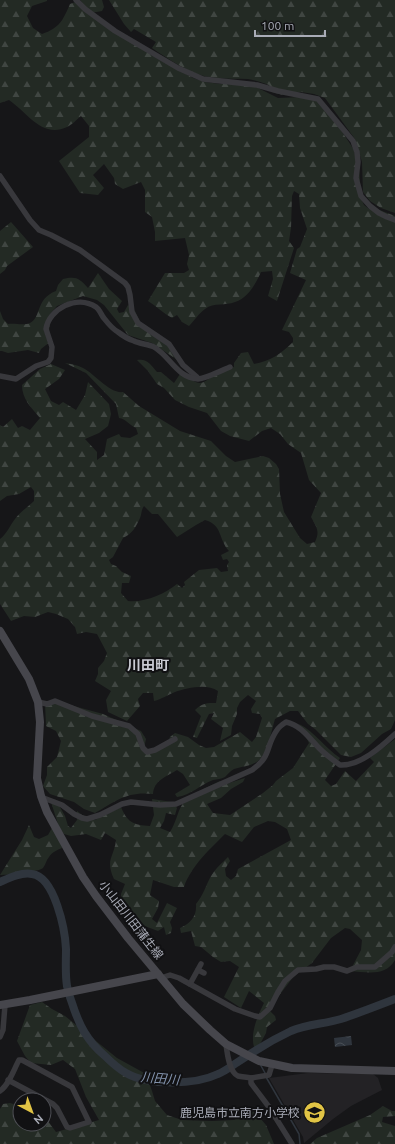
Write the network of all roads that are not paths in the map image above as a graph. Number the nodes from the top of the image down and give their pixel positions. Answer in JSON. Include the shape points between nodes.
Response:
{"nodes":[{"id":1,"x":76,"y":0,"type":"edge"},
{"id":2,"x":0,"y":176,"type":"edge"},
{"id":3,"x":395,"y":220,"type":"edge"},
{"id":4,"x":230,"y":367,"type":"dead end"},
{"id":5,"x":0,"y":376,"type":"edge"},
{"id":6,"x":199,"y":379,"type":"junction"},
{"id":7,"x":0,"y":631,"type":"edge"},
{"id":8,"x":38,"y":702,"type":"junction"},
{"id":9,"x":395,"y":734,"type":"edge"},
{"id":10,"x":175,"y":739,"type":"dead end"},
{"id":11,"x":41,"y":796,"type":"junction"},
{"id":12,"x":395,"y":947,"type":"edge"},
{"id":13,"x":202,"y":964,"type":"dead end"},
{"id":14,"x":159,"y":976,"type":"junction"},
{"id":15,"x":190,"y":984,"type":"junction"},
{"id":16,"x":2,"y":1005,"type":"edge"},
{"id":17,"x":0,"y":1037,"type":"edge"},
{"id":18,"x":226,"y":1044,"type":"junction"},
{"id":19,"x":272,"y":1065,"type":"junction"},
{"id":20,"x":395,"y":1070,"type":"edge"},
{"id":21,"x":251,"y":1078,"type":"junction"},
{"id":22,"x":8,"y":1080,"type":"junction"},
{"id":23,"x":0,"y":1091,"type":"edge"},
{"id":24,"x":292,"y":1144,"type":"edge"}],
"edges":[{"from":1,"to":3,"type":"street","via":[[115,31],[178,68],[203,79],[257,85],[318,99],[353,141],[357,152],[356,178],[361,196],[379,213]]},
{"from":2,"to":6,"type":"street","via":[[39,230],[80,250],[125,282],[132,312],[138,323],[169,344],[183,365]]},
{"from":4,"to":6,"type":"street"},
{"from":5,"to":6,"type":"street","via":[[16,379],[36,366],[48,362],[52,347],[46,330],[50,318],[65,306],[80,302],[96,307],[116,331],[133,341],[155,348],[179,371]]},
{"from":7,"to":8,"type":"main road","name":"小山田川田蒲生線","via":[[28,679]]},
{"from":8,"to":10,"type":"street","via":[[47,704],[55,701],[92,716],[129,726],[138,734],[147,752]]},
{"from":8,"to":11,"type":"main road","name":"小山田川田蒲生線","via":[[40,722],[36,771]]},
{"from":9,"to":11,"type":"street","via":[[362,760],[354,764],[340,765],[295,724],[286,722],[278,729],[261,764],[176,804],[131,802],[88,819]]},
{"from":11,"to":14,"type":"main road","name":"小山田川田蒲生線","via":[[47,812],[90,888]]},
{"from":12,"to":15,"type":"street","via":[[375,967],[357,967],[347,971],[334,967],[298,970],[285,981],[270,1008],[260,1017],[235,1010]]},
{"from":13,"to":15,"type":"street","via":[[201,971]]},
{"from":14,"to":15,"type":"street","via":[[170,975]]},
{"from":14,"to":16,"type":"main road"},
{"from":14,"to":18,"type":"main road","name":"小山田川田蒲生線","via":[[190,1012]]},
{"from":16,"to":17,"type":"street","via":[[3,1030]]},
{"from":18,"to":19,"type":"main road","name":"小山田川田蒲生線","via":[[259,1062]]},
{"from":18,"to":21,"type":"street","via":[[234,1073],[237,1076]]},
{"from":19,"to":20,"type":"main road","name":"小山田川田蒲生線","via":[[292,1068]]},
{"from":19,"to":21,"type":"street","via":[[269,1075]]},
{"from":21,"to":24,"type":"street","via":[[251,1084],[269,1106]]},
{"from":22,"to":22,"type":"street","via":[[19,1060],[22,1060],[72,1087],[89,1122],[70,1128],[53,1104]]},
{"from":22,"to":23,"type":"street"}]}
